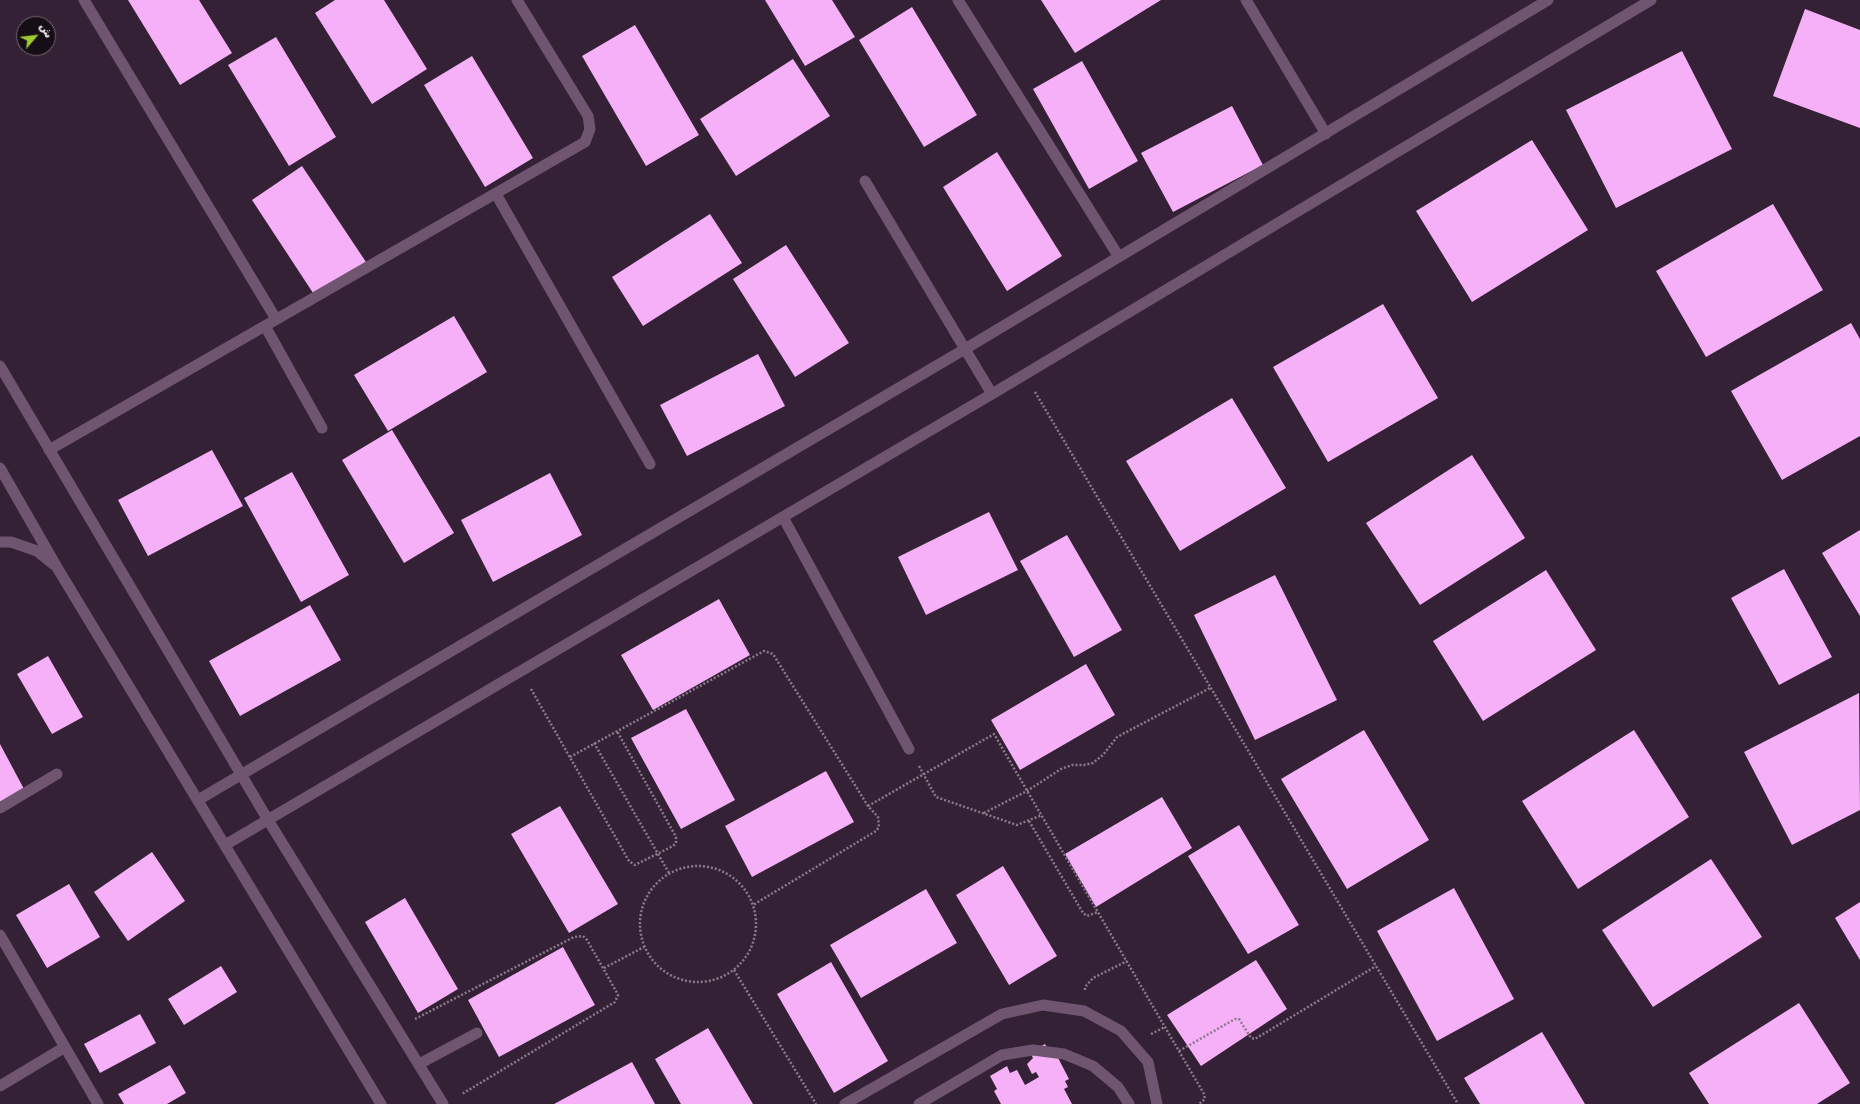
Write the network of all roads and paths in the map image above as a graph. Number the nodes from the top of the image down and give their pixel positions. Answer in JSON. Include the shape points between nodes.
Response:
{"nodes":[{"id":1,"x":84,"y":0,"type":"edge"},
{"id":2,"x":517,"y":0,"type":"edge"},
{"id":3,"x":958,"y":0,"type":"edge"},
{"id":4,"x":1246,"y":0,"type":"edge"},
{"id":5,"x":1548,"y":0,"type":"edge"},
{"id":6,"x":1651,"y":0,"type":"edge"},
{"id":7,"x":1326,"y":134,"type":"junction"},
{"id":8,"x":865,"y":181,"type":"dead end"},
{"id":9,"x":496,"y":194,"type":"junction"},
{"id":10,"x":1119,"y":257,"type":"junction"},
{"id":11,"x":276,"y":319,"type":"junction"},
{"id":12,"x":265,"y":326,"type":"junction"},
{"id":13,"x":965,"y":349,"type":"junction"},
{"id":14,"x":0,"y":366,"type":"edge"},
{"id":15,"x":1025,"y":374,"type":"junction"},
{"id":16,"x":992,"y":394,"type":"junction"},
{"id":17,"x":322,"y":428,"type":"dead end"},
{"id":18,"x":49,"y":450,"type":"junction"},
{"id":19,"x":650,"y":464,"type":"dead end"},
{"id":20,"x":0,"y":468,"type":"edge"},
{"id":21,"x":783,"y":517,"type":"junction"},
{"id":22,"x":0,"y":542,"type":"edge"},
{"id":23,"x":58,"y":569,"type":"junction"},
{"id":24,"x":521,"y":671,"type":"junction"},
{"id":25,"x":1210,"y":688,"type":"junction"},
{"id":26,"x":617,"y":730,"type":"junction"},
{"id":27,"x":594,"y":743,"type":"junction"},
{"id":28,"x":909,"y":749,"type":"dead end"},
{"id":29,"x":570,"y":757,"type":"junction"},
{"id":30,"x":923,"y":773,"type":"junction"},
{"id":31,"x":56,"y":774,"type":"dead end"},
{"id":32,"x":241,"y":776,"type":"junction"},
{"id":33,"x":1027,"y":791,"type":"junction"},
{"id":34,"x":198,"y":800,"type":"junction"},
{"id":35,"x":868,"y":806,"type":"junction"},
{"id":36,"x":0,"y":808,"type":"edge"},
{"id":37,"x":984,"y":813,"type":"junction"},
{"id":38,"x":1042,"y":815,"type":"junction"},
{"id":39,"x":268,"y":820,"type":"junction"},
{"id":40,"x":1029,"y":821,"type":"junction"},
{"id":41,"x":225,"y":846,"type":"junction"},
{"id":42,"x":658,"y":854,"type":"junction"},
{"id":43,"x":669,"y":873,"type":"junction"},
{"id":44,"x":753,"y":905,"type":"junction"},
{"id":45,"x":1098,"y":912,"type":"junction"},
{"id":46,"x":0,"y":935,"type":"edge"},
{"id":47,"x":644,"y":947,"type":"junction"},
{"id":48,"x":1127,"y":961,"type":"junction"},
{"id":49,"x":1376,"y":966,"type":"junction"},
{"id":50,"x":604,"y":968,"type":"junction"},
{"id":51,"x":734,"y":970,"type":"junction"},
{"id":52,"x":1084,"y":1011,"type":"junction"},
{"id":53,"x":397,"y":1028,"type":"junction"},
{"id":54,"x":477,"y":1033,"type":"dead end"},
{"id":55,"x":65,"y":1047,"type":"junction"},
{"id":56,"x":1179,"y":1051,"type":"junction"},
{"id":57,"x":419,"y":1064,"type":"junction"},
{"id":58,"x":0,"y":1086,"type":"edge"},
{"id":59,"x":459,"y":1096,"type":"dead end"},
{"id":60,"x":98,"y":1104,"type":"edge"},
{"id":61,"x":381,"y":1104,"type":"edge"},
{"id":62,"x":443,"y":1104,"type":"edge"},
{"id":63,"x":816,"y":1104,"type":"edge"},
{"id":64,"x":845,"y":1104,"type":"edge"},
{"id":65,"x":919,"y":1104,"type":"edge"},
{"id":66,"x":1129,"y":1104,"type":"edge"},
{"id":67,"x":1157,"y":1104,"type":"edge"},
{"id":68,"x":1199,"y":1104,"type":"edge"},
{"id":69,"x":1458,"y":1104,"type":"edge"}],
"edges":[{"from":1,"to":11,"type":"street"},
{"from":2,"to":9,"type":"street","via":[[588,116],[590,129],[585,142]]},
{"from":3,"to":10,"type":"street"},
{"from":4,"to":7,"type":"street"},
{"from":5,"to":7,"type":"street"},
{"from":6,"to":15,"type":"street"},
{"from":7,"to":10,"type":"street"},
{"from":8,"to":13,"type":"street"},
{"from":9,"to":11,"type":"street"},
{"from":9,"to":19,"type":"street"},
{"from":10,"to":13,"type":"street"},
{"from":11,"to":12,"type":"street"},
{"from":12,"to":17,"type":"street"},
{"from":12,"to":18,"type":"street"},
{"from":13,"to":16,"type":"street"},
{"from":13,"to":32,"type":"street"},
{"from":14,"to":18,"type":"street"},
{"from":15,"to":16,"type":"street"},
{"from":15,"to":25,"type":"path"},
{"from":16,"to":21,"type":"street"},
{"from":18,"to":32,"type":"street"},
{"from":20,"to":23,"type":"street"},
{"from":21,"to":24,"type":"street"},
{"from":21,"to":28,"type":"street"},
{"from":22,"to":23,"type":"street","via":[[11,542],[37,551]]},
{"from":23,"to":34,"type":"street"},
{"from":24,"to":29,"type":"path"},
{"from":24,"to":39,"type":"street"},
{"from":25,"to":33,"type":"path","via":[[1117,737],[1093,763],[1061,769]]},
{"from":25,"to":49,"type":"path"},
{"from":26,"to":27,"type":"path"},
{"from":26,"to":35,"type":"path","via":[[768,651],[773,654]]},
{"from":26,"to":42,"type":"path","via":[[676,837],[673,846]]},
{"from":27,"to":29,"type":"path"},
{"from":27,"to":42,"type":"path"},
{"from":29,"to":42,"type":"path","via":[[629,861],[637,865]]},
{"from":30,"to":33,"type":"path","via":[[994,734]]},
{"from":30,"to":35,"type":"path"},
{"from":30,"to":37,"type":"path","via":[[936,797]]},
{"from":31,"to":36,"type":"street"},
{"from":32,"to":34,"type":"street"},
{"from":32,"to":39,"type":"street"},
{"from":33,"to":37,"type":"path"},
{"from":33,"to":38,"type":"path"},
{"from":34,"to":41,"type":"street"},
{"from":35,"to":44,"type":"path","via":[[878,816],[879,827],[876,831]]},
{"from":37,"to":40,"type":"path","via":[[1017,825]]},
{"from":38,"to":40,"type":"path"},
{"from":38,"to":45,"type":"path"},
{"from":39,"to":41,"type":"street"},
{"from":39,"to":53,"type":"street"},
{"from":40,"to":45,"type":"path","via":[[1083,913],[1087,916]]},
{"from":41,"to":61,"type":"street"},
{"from":42,"to":43,"type":"path"},
{"from":43,"to":44,"type":"path","via":[[689,867],[711,867],[736,881]]},
{"from":43,"to":47,"type":"path","via":[[657,882],[642,905],[639,920]]},
{"from":44,"to":51,"type":"path","via":[[756,934],[748,954]]},
{"from":45,"to":48,"type":"path"},
{"from":46,"to":55,"type":"street"},
{"from":47,"to":50,"type":"path"},
{"from":47,"to":51,"type":"path","via":[[652,961],[663,971],[684,981],[706,983]]},
{"from":48,"to":52,"type":"path","via":[[1089,982],[1084,992]]},
{"from":48,"to":56,"type":"path"},
{"from":49,"to":56,"type":"path","via":[[1255,1039],[1251,1038],[1239,1020],[1235,1019]]},
{"from":49,"to":69,"type":"path"},
{"from":50,"to":53,"type":"path","via":[[587,940],[583,936],[578,936]]},
{"from":50,"to":59,"type":"path","via":[[618,995],[615,1002]]},
{"from":51,"to":63,"type":"path"},
{"from":52,"to":64,"type":"street","via":[[1043,1005],[1002,1014]]},
{"from":52,"to":67,"type":"street","via":[[1120,1031],[1148,1062]]},
{"from":53,"to":57,"type":"street"},
{"from":54,"to":57,"type":"street"},
{"from":55,"to":58,"type":"street"},
{"from":55,"to":60,"type":"street"},
{"from":56,"to":68,"type":"path","via":[[1204,1094],[1205,1099]]},
{"from":57,"to":62,"type":"street"},
{"from":65,"to":66,"type":"street","via":[[1002,1055],[1033,1050],[1064,1054],[1093,1066],[1118,1087]]}]}
